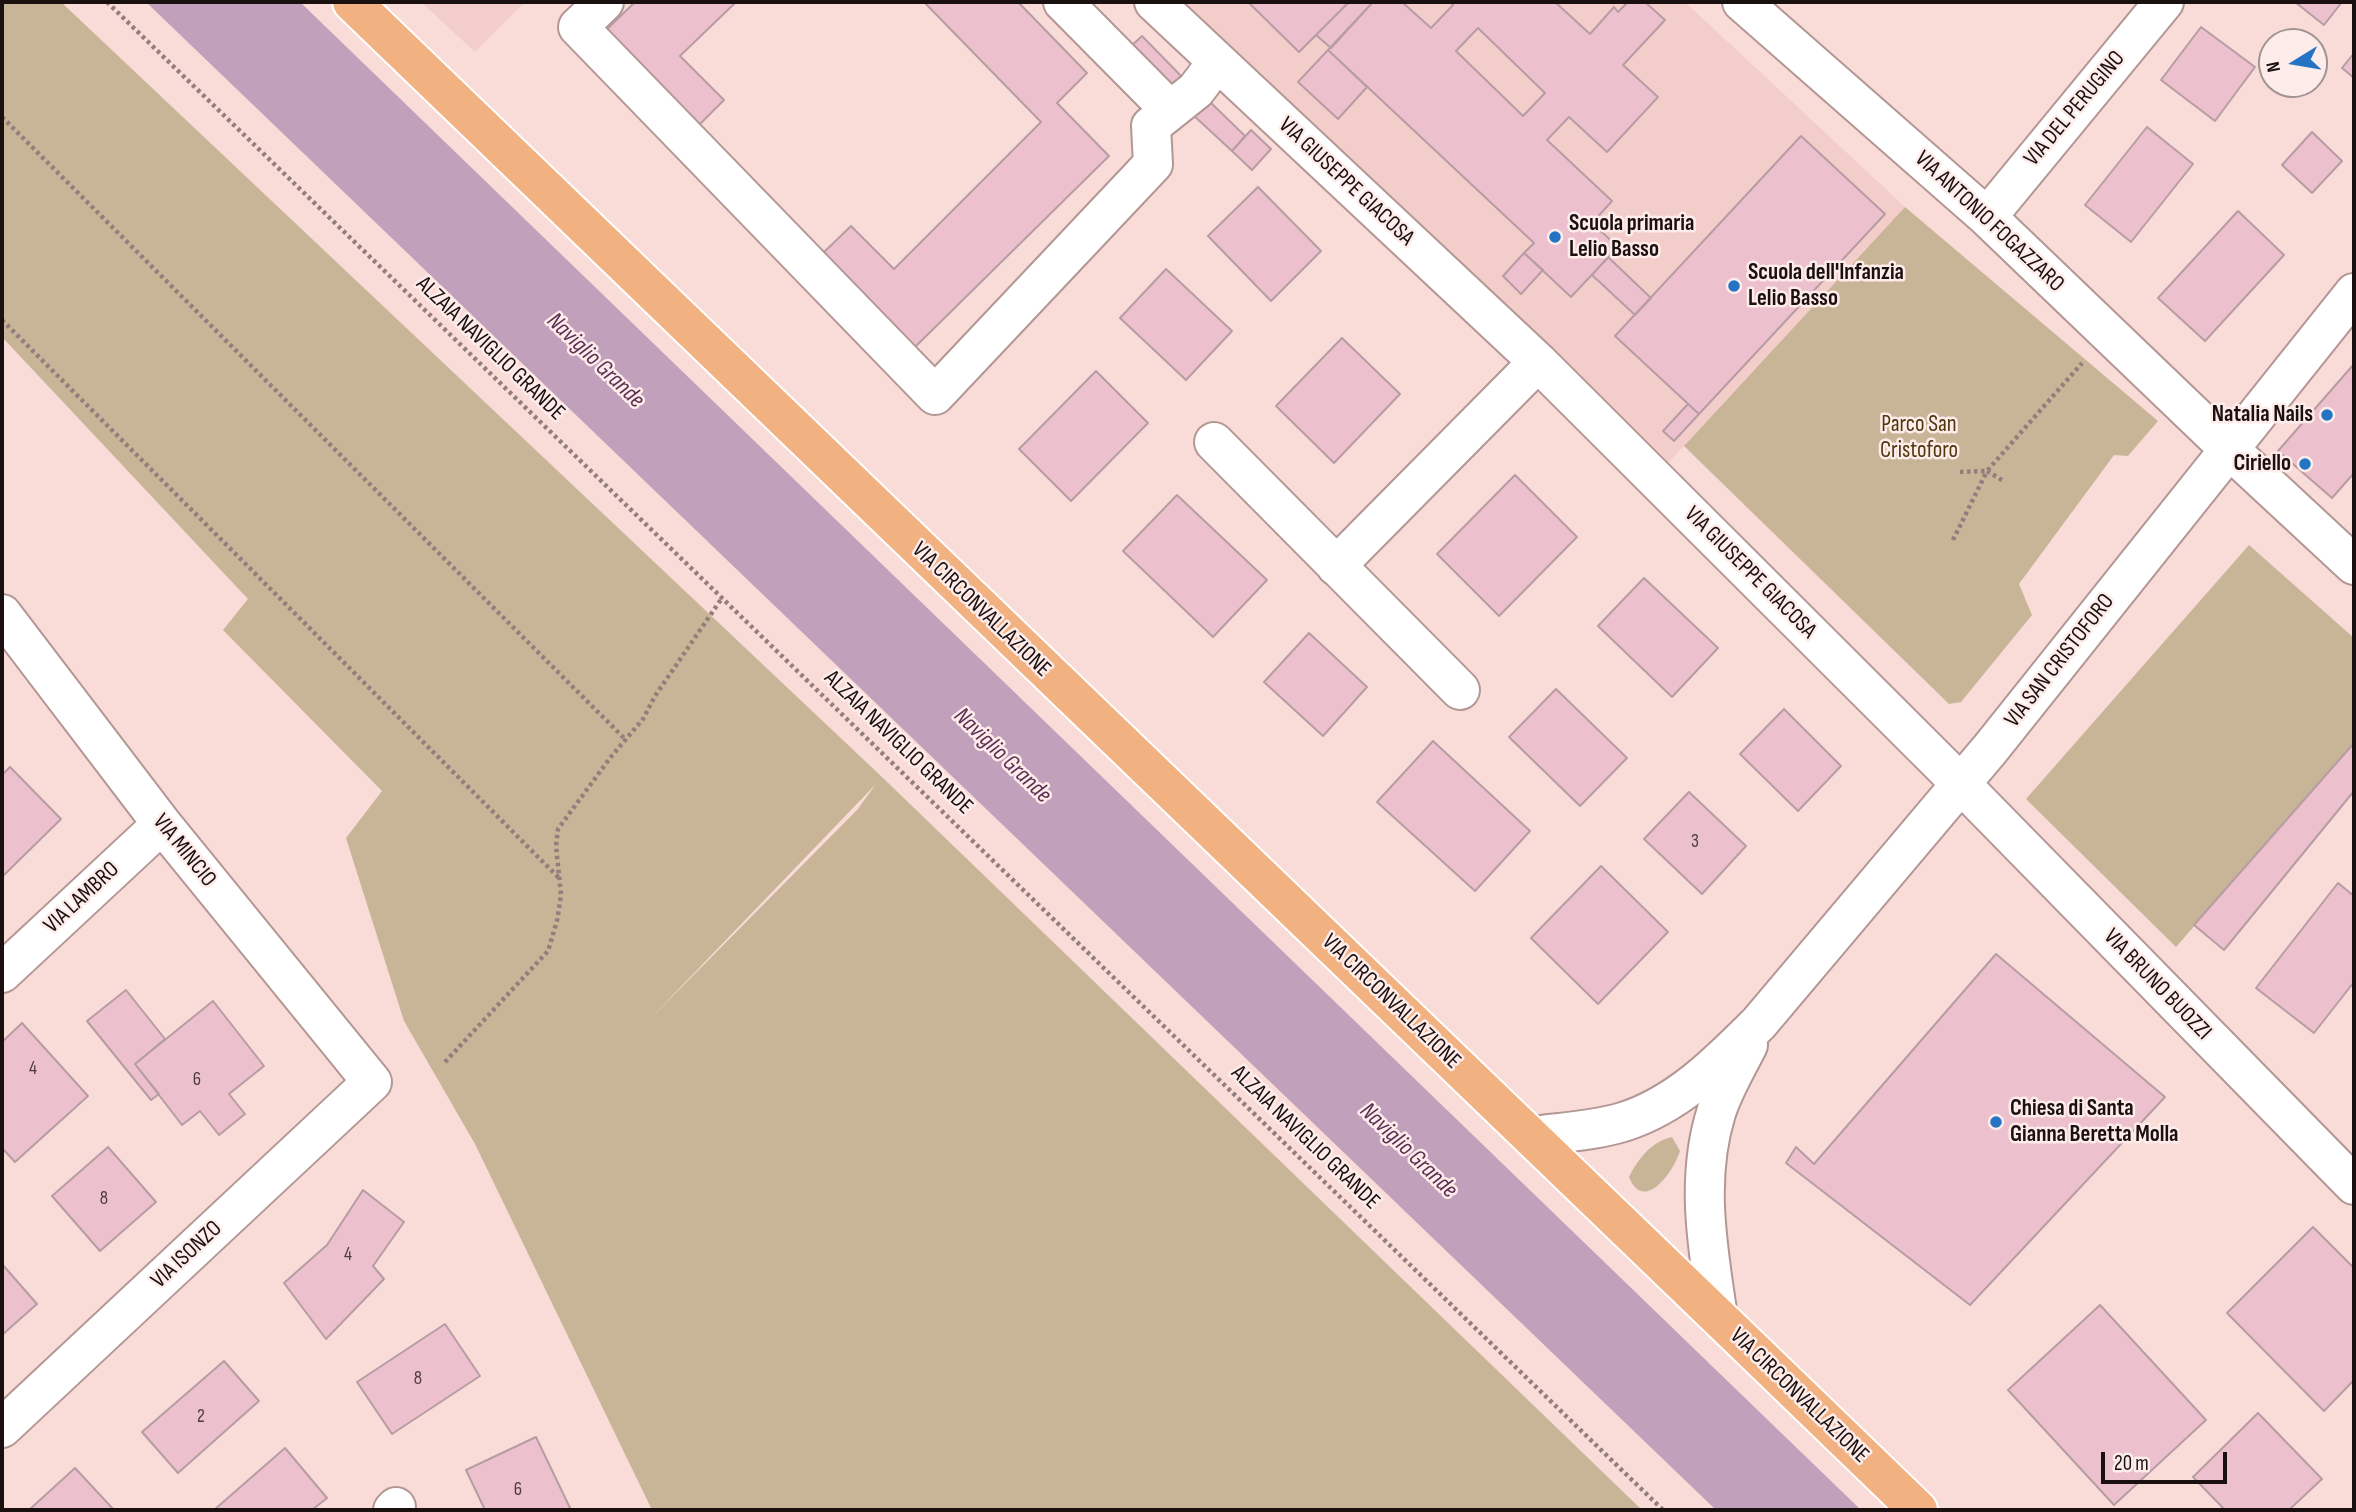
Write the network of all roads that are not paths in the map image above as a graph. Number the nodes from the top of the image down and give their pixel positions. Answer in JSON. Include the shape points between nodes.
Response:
{"nodes":[{"id":1,"x":352,"y":2,"type":"edge"},
{"id":2,"x":604,"y":2,"type":"edge"},
{"id":3,"x":1063,"y":2,"type":"edge"},
{"id":4,"x":1154,"y":2,"type":"edge"},
{"id":5,"x":1742,"y":2,"type":"edge"},
{"id":6,"x":2164,"y":2,"type":"edge"},
{"id":7,"x":1217,"y":62,"type":"junction"},
{"id":8,"x":1170,"y":110,"type":"junction"},
{"id":9,"x":1987,"y":217,"type":"junction"},
{"id":10,"x":2354,"y":293,"type":"edge"},
{"id":11,"x":1538,"y":362,"type":"junction"},
{"id":12,"x":1213,"y":443,"type":"dead end"},
{"id":13,"x":2228,"y":449,"type":"junction"},
{"id":14,"x":2354,"y":565,"type":"edge"},
{"id":15,"x":1336,"y":566,"type":"junction"},
{"id":16,"x":2,"y":614,"type":"edge"},
{"id":17,"x":1460,"y":690,"type":"dead end"},
{"id":18,"x":1961,"y":784,"type":"junction"},
{"id":19,"x":162,"y":824,"type":"junction"},
{"id":20,"x":2,"y":973,"type":"edge"},
{"id":21,"x":1759,"y":1023,"type":"junction"},
{"id":22,"x":372,"y":1082,"type":"joint"},
{"id":23,"x":1532,"y":1136,"type":"junction"},
{"id":24,"x":2354,"y":1185,"type":"edge"},
{"id":25,"x":1718,"y":1317,"type":"junction"},
{"id":26,"x":2,"y":1428,"type":"edge"},
{"id":27,"x":1918,"y":1510,"type":"edge"}],
"edges":[{"from":1,"to":23,"type":"main road","name":"VIA CIRCONVALLAZIONE","via":[[862,497]]},
{"from":2,"to":8,"type":"street","via":[[578,27],[934,395],[1153,164],[1151,125]]},
{"from":3,"to":8,"type":"street"},
{"from":4,"to":7,"type":"street","name":"VIA GIUSEPPE GIACOSA"},
{"from":5,"to":9,"type":"street","name":"VIA ANTONIO FOGAZZARO"},
{"from":6,"to":9,"type":"street","name":"VIA DEL PERUGINO"},
{"from":7,"to":8,"type":"street","via":[[1196,90]]},
{"from":7,"to":11,"type":"street","name":"VIA GIUSEPPE GIACOSA"},
{"from":9,"to":13,"type":"street","name":"VIA ANTONIO FOGAZZARO"},
{"from":10,"to":13,"type":"street","name":"VIA SAN CRISTOFORO"},
{"from":11,"to":15,"type":"street"},
{"from":11,"to":18,"type":"street","name":"VIA GIUSEPPE GIACOSA"},
{"from":12,"to":15,"type":"street"},
{"from":13,"to":14,"type":"street","name":"VIA ANTONIO FOGAZZARO"},
{"from":13,"to":18,"type":"street","name":"VIA SAN CRISTOFORO"},
{"from":15,"to":17,"type":"street"},
{"from":16,"to":19,"type":"street","name":"VIA MINCIO"},
{"from":18,"to":21,"type":"street","name":"VIA SAN CRISTOFORO"},
{"from":18,"to":24,"type":"street","name":"VIA BRUNO BUOZZI"},
{"from":19,"to":20,"type":"street","name":"VIA LAMBRO"},
{"from":19,"to":22,"type":"street","name":"VIA MINCIO"},
{"from":21,"to":23,"type":"street","via":[[1717,1065],[1661,1106],[1623,1122]]},
{"from":21,"to":25,"type":"street","via":[[1716,1112],[1708,1153],[1706,1242]]},
{"from":22,"to":26,"type":"street","name":"VIA ISONZO"},
{"from":23,"to":25,"type":"main road","name":"VIA CIRCONVALLAZIONE"},
{"from":25,"to":27,"type":"main road","name":"VIA CIRCONVALLAZIONE"}]}
